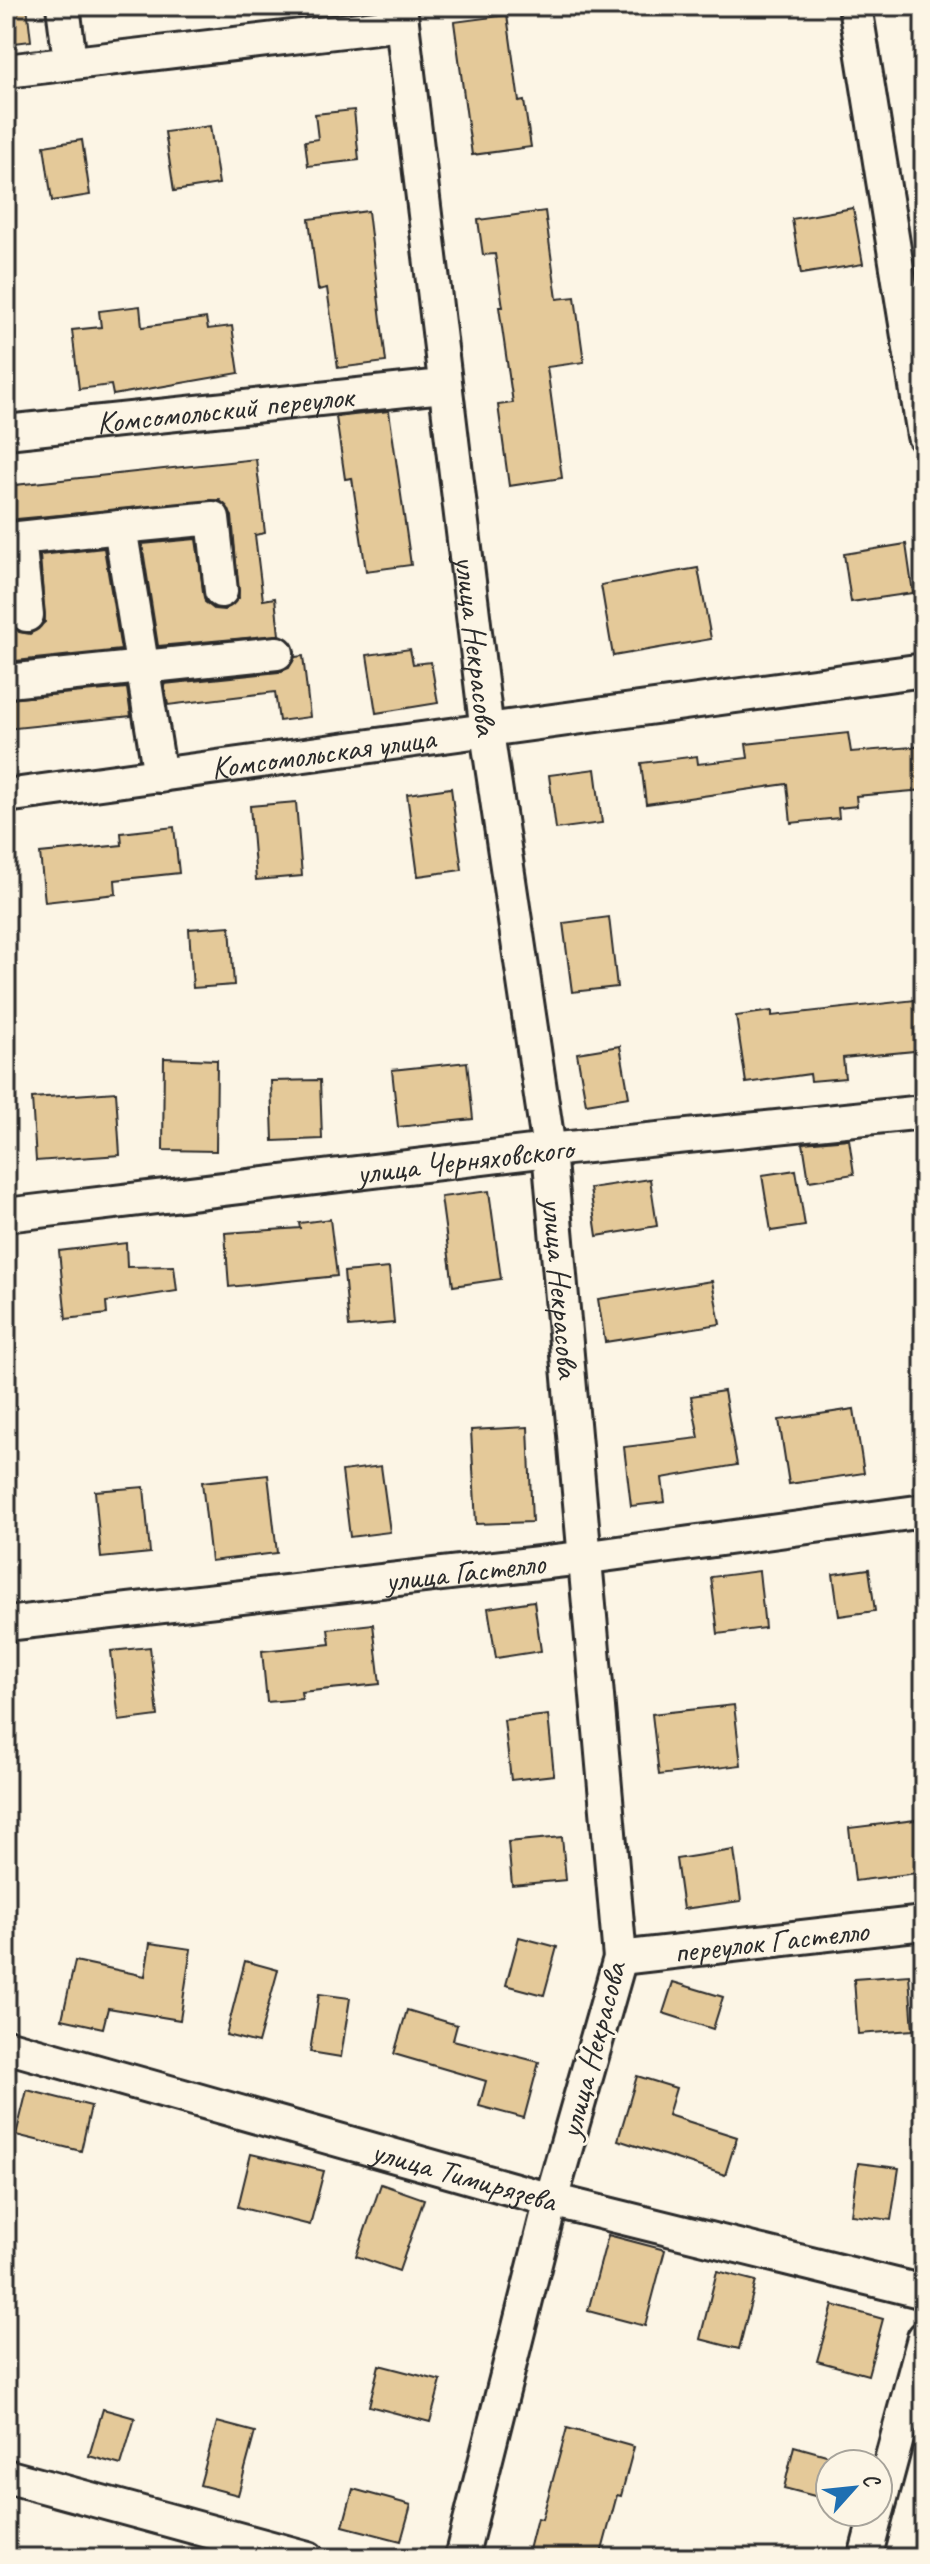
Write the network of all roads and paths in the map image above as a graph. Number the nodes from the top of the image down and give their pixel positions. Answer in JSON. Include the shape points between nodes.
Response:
{"nodes":[{"id":1,"x":63,"y":6,"type":"edge"},
{"id":2,"x":855,"y":6,"type":"edge"},
{"id":3,"x":401,"y":15,"type":"edge"},
{"id":4,"x":70,"y":61,"type":"junction"},
{"id":5,"x":6,"y":71,"type":"edge"},
{"id":6,"x":443,"y":386,"type":"junction"},
{"id":7,"x":6,"y":432,"type":"edge"},
{"id":8,"x":924,"y":436,"type":"edge"},
{"id":9,"x":120,"y":527,"type":"junction"},
{"id":10,"x":221,"y":591,"type":"dead end"},
{"id":11,"x":27,"y":615,"type":"dead end"},
{"id":12,"x":277,"y":653,"type":"dead end"},
{"id":13,"x":141,"y":668,"type":"junction"},
{"id":14,"x":924,"y":670,"type":"edge"},
{"id":15,"x":8,"y":681,"type":"dead end"},
{"id":16,"x":487,"y":732,"type":"junction"},
{"id":17,"x":160,"y":776,"type":"junction"},
{"id":18,"x":6,"y":796,"type":"edge"},
{"id":19,"x":924,"y":1112,"type":"edge"},
{"id":20,"x":549,"y":1150,"type":"junction"},
{"id":21,"x":6,"y":1215,"type":"edge"},
{"id":22,"x":924,"y":1511,"type":"edge"},
{"id":23,"x":582,"y":1558,"type":"junction"},
{"id":24,"x":6,"y":1624,"type":"edge"},
{"id":25,"x":924,"y":1923,"type":"edge"},
{"id":26,"x":620,"y":1958,"type":"junction"},
{"id":27,"x":6,"y":2046,"type":"edge"},
{"id":28,"x":551,"y":2200,"type":"junction"},
{"id":29,"x":924,"y":2292,"type":"edge"},
{"id":30,"x":924,"y":2338,"type":"edge"},
{"id":31,"x":894,"y":2451,"type":"edge"},
{"id":32,"x":6,"y":2476,"type":"edge"},
{"id":33,"x":873,"y":2528,"type":"edge"},
{"id":34,"x":308,"y":2558,"type":"edge"},
{"id":35,"x":461,"y":2558,"type":"edge"},
{"id":36,"x":865,"y":2558,"type":"edge"}],
"edges":[{"from":1,"to":4,"type":"street"},
{"from":2,"to":8,"type":"street"},
{"from":3,"to":4,"type":"street"},
{"from":3,"to":6,"type":"street","name":"улица Некрасова"},
{"from":4,"to":5,"type":"street"},
{"from":6,"to":7,"type":"street","name":"Комсомольский переулок"},
{"from":6,"to":16,"type":"street","name":"улица Некрасова"},
{"from":9,"to":10,"type":"street","via":[[213,518]]},
{"from":9,"to":11,"type":"street","via":[[19,538]]},
{"from":9,"to":13,"type":"street"},
{"from":12,"to":13,"type":"street"},
{"from":13,"to":15,"type":"street"},
{"from":13,"to":17,"type":"street","via":[[147,679]]},
{"from":14,"to":16,"type":"street","name":"Комсомольская улица"},
{"from":16,"to":17,"type":"street","name":"Комсомольская улица"},
{"from":16,"to":20,"type":"street","name":"улица Некрасова"},
{"from":17,"to":18,"type":"street","name":"Комсомольская улица"},
{"from":19,"to":20,"type":"street","name":"улица Черняховского"},
{"from":20,"to":21,"type":"street","name":"улица Черняховского"},
{"from":20,"to":23,"type":"street","name":"улица Некрасова"},
{"from":22,"to":23,"type":"street","name":"улица Гастелло"},
{"from":23,"to":24,"type":"street","name":"улица Гастелло"},
{"from":23,"to":26,"type":"street","name":"улица Некрасова"},
{"from":25,"to":26,"type":"street","name":"переулок Гастелло"},
{"from":26,"to":28,"type":"street","name":"улица Некрасова"},
{"from":27,"to":28,"type":"street","name":"улица Тимирязева"},
{"from":28,"to":29,"type":"street","name":"улица Тимирязева"},
{"from":28,"to":35,"type":"street","name":"улица Некрасова"},
{"from":30,"to":31,"type":"street"},
{"from":32,"to":34,"type":"street"},
{"from":33,"to":36,"type":"street"}]}
